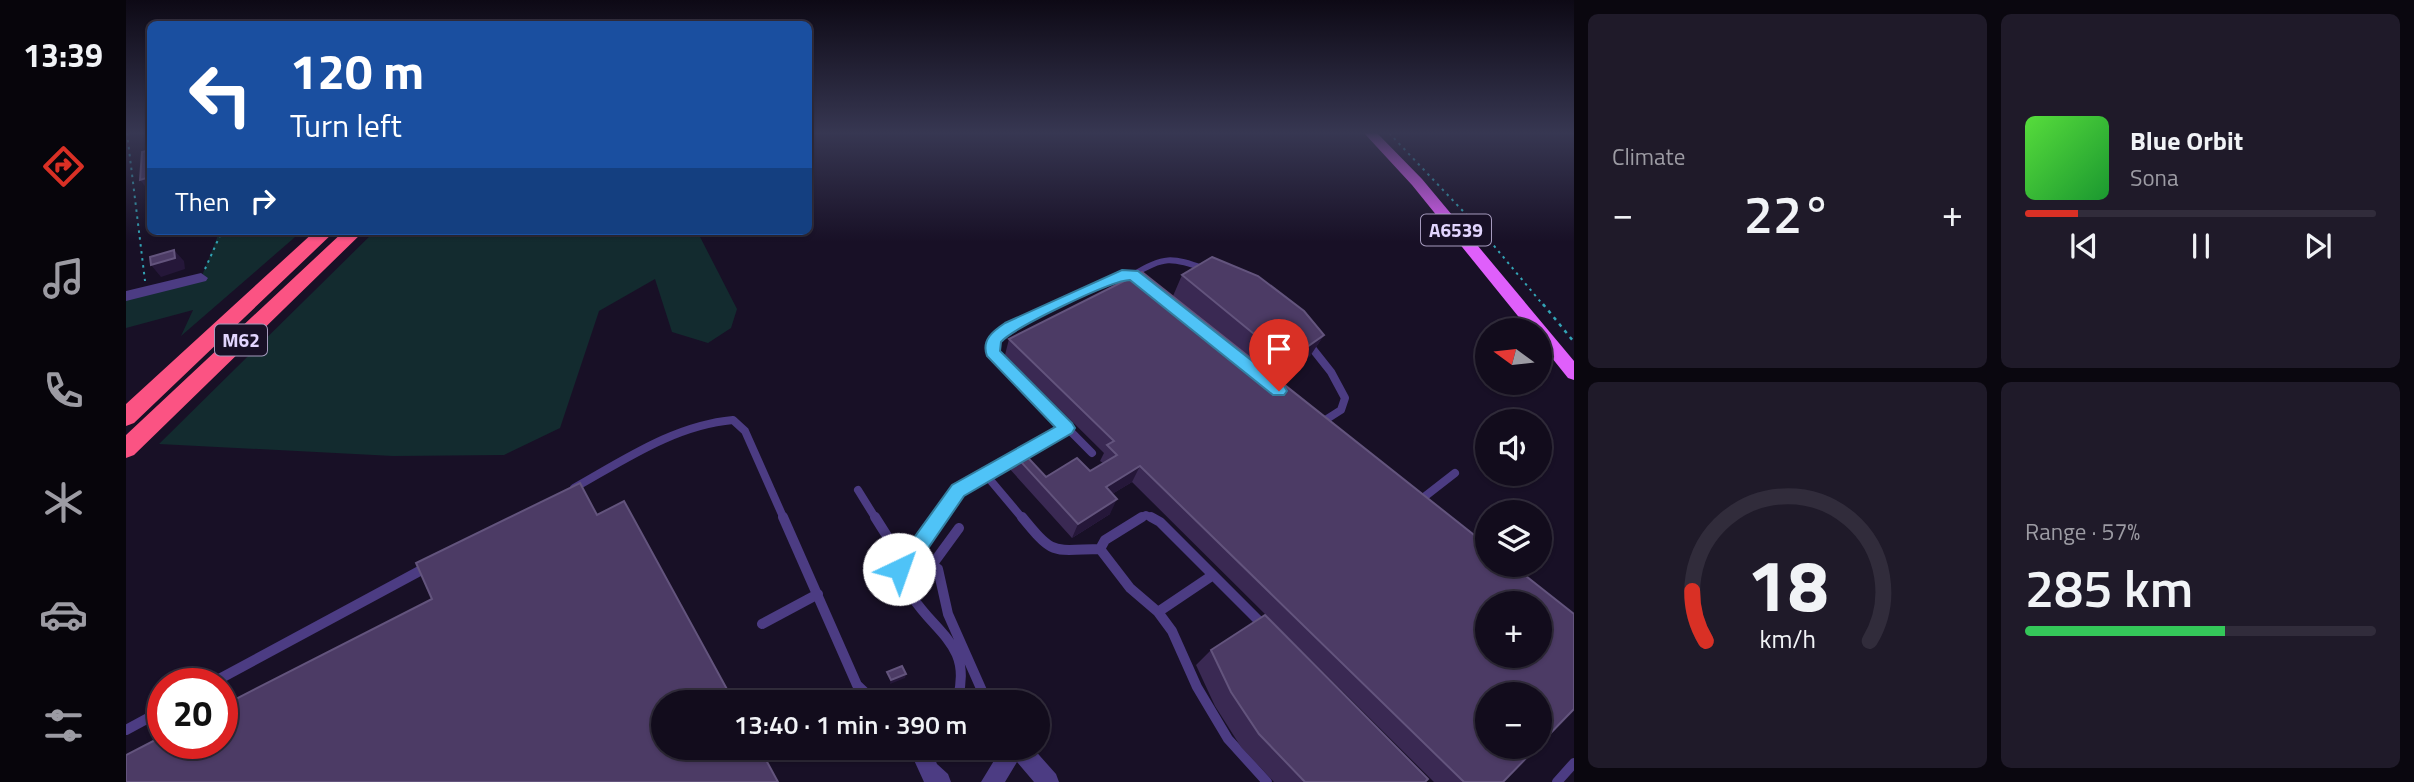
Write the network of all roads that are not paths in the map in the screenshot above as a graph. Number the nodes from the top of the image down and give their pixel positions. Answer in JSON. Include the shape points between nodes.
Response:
{"nodes":[{"id":1,"x":1405,"y":169,"type":"edge"},
{"id":2,"x":322,"y":235,"type":"edge"},
{"id":3,"x":351,"y":235,"type":"edge"},
{"id":4,"x":1209,"y":271,"type":"edge"},
{"id":5,"x":1133,"y":275,"type":"junction"},
{"id":6,"x":201,"y":278,"type":"road end"},
{"id":7,"x":1154,"y":290,"type":"edge"},
{"id":8,"x":126,"y":296,"type":"edge"},
{"id":9,"x":1529,"y":318,"type":"edge"},
{"id":10,"x":1303,"y":337,"type":"edge"},
{"id":11,"x":1552,"y":346,"type":"edge"},
{"id":12,"x":1574,"y":373,"type":"edge"},
{"id":13,"x":126,"y":417,"type":"edge"},
{"id":14,"x":1066,"y":428,"type":"junction"},
{"id":15,"x":1330,"y":433,"type":"edge"},
{"id":16,"x":126,"y":449,"type":"edge"},
{"id":17,"x":1092,"y":453,"type":"dead end"},
{"id":18,"x":1455,"y":473,"type":"dead end"},
{"id":19,"x":986,"y":475,"type":"junction"},
{"id":20,"x":858,"y":490,"type":"dead end"},
{"id":21,"x":568,"y":491,"type":"edge"},
{"id":22,"x":1406,"y":494,"type":"edge"},
{"id":23,"x":1417,"y":503,"type":"junction"},
{"id":24,"x":1426,"y":511,"type":"edge"},
{"id":25,"x":959,"y":528,"type":"dead end"},
{"id":26,"x":1100,"y":549,"type":"junction"},
{"id":27,"x":913,"y":554,"type":"junction"},
{"id":28,"x":899,"y":555,"type":"junction"},
{"id":29,"x":437,"y":562,"type":"edge"},
{"id":30,"x":932,"y":565,"type":"junction"},
{"id":31,"x":1213,"y":575,"type":"junction"},
{"id":32,"x":818,"y":594,"type":"junction"},
{"id":33,"x":1158,"y":612,"type":"junction"},
{"id":34,"x":762,"y":624,"type":"dead end"},
{"id":35,"x":1272,"y":634,"type":"edge"},
{"id":36,"x":238,"y":669,"type":"edge"},
{"id":37,"x":862,"y":690,"type":"edge"},
{"id":38,"x":961,"y":690,"type":"edge"},
{"id":39,"x":982,"y":690,"type":"edge"},
{"id":40,"x":147,"y":719,"type":"edge"},
{"id":41,"x":126,"y":730,"type":"edge"},
{"id":42,"x":924,"y":760,"type":"edge"},
{"id":43,"x":1006,"y":760,"type":"edge"},
{"id":44,"x":1029,"y":760,"type":"edge"},
{"id":45,"x":1574,"y":763,"type":"edge"},
{"id":46,"x":932,"y":779,"type":"edge"},
{"id":47,"x":992,"y":782,"type":"edge"},
{"id":48,"x":1048,"y":782,"type":"edge"},
{"id":49,"x":1267,"y":782,"type":"edge"},
{"id":50,"x":1557,"y":782,"type":"edge"}],
"edges":[{"from":1,"to":9,"type":"main road","number":"A6539"},
{"from":2,"to":13,"type":"highway","number":"M62"},
{"from":3,"to":16,"type":"highway","number":"M62"},
{"from":4,"to":5,"type":"lane","via":[[1158,259]]},
{"from":5,"to":7,"type":"lane"},
{"from":5,"to":14,"type":"lane","via":[[1122,275],[1011,327],[993,342],[992,352]]},
{"from":6,"to":8,"type":"street"},
{"from":10,"to":15,"type":"lane","via":[[1343,393],[1345,404],[1340,411],[1316,422]]},
{"from":11,"to":12,"type":"main road","number":"A6539"},
{"from":14,"to":17,"type":"lane"},
{"from":14,"to":19,"type":"lane"},
{"from":18,"to":23,"type":"lane"},
{"from":19,"to":26,"type":"lane","via":[[1044,544],[1055,550]]},
{"from":19,"to":27,"type":"lane","via":[[958,490]]},
{"from":20,"to":28,"type":"lane"},
{"from":21,"to":32,"type":"lane","via":[[692,426],[733,419],[744,431]]},
{"from":22,"to":23,"type":"lane"},
{"from":23,"to":24,"type":"lane"},
{"from":25,"to":30,"type":"lane"},
{"from":26,"to":31,"type":"lane","via":[[1105,540],[1146,514],[1160,522]]},
{"from":26,"to":33,"type":"lane","via":[[1130,588]]},
{"from":27,"to":28,"type":"lane"},
{"from":27,"to":30,"type":"lane"},
{"from":28,"to":38,"type":"lane","via":[[896,563],[913,598],[946,633],[961,661]]},
{"from":29,"to":36,"type":"lane"},
{"from":30,"to":39,"type":"lane","via":[[941,575],[946,611]]},
{"from":31,"to":33,"type":"lane"},
{"from":31,"to":35,"type":"lane"},
{"from":32,"to":34,"type":"lane"},
{"from":32,"to":37,"type":"lane"},
{"from":33,"to":49,"type":"lane","via":[[1228,739]]},
{"from":40,"to":41,"type":"lane"},
{"from":42,"to":46,"type":"street"},
{"from":43,"to":47,"type":"street"},
{"from":44,"to":48,"type":"street"},
{"from":45,"to":50,"type":"lane"}]}
